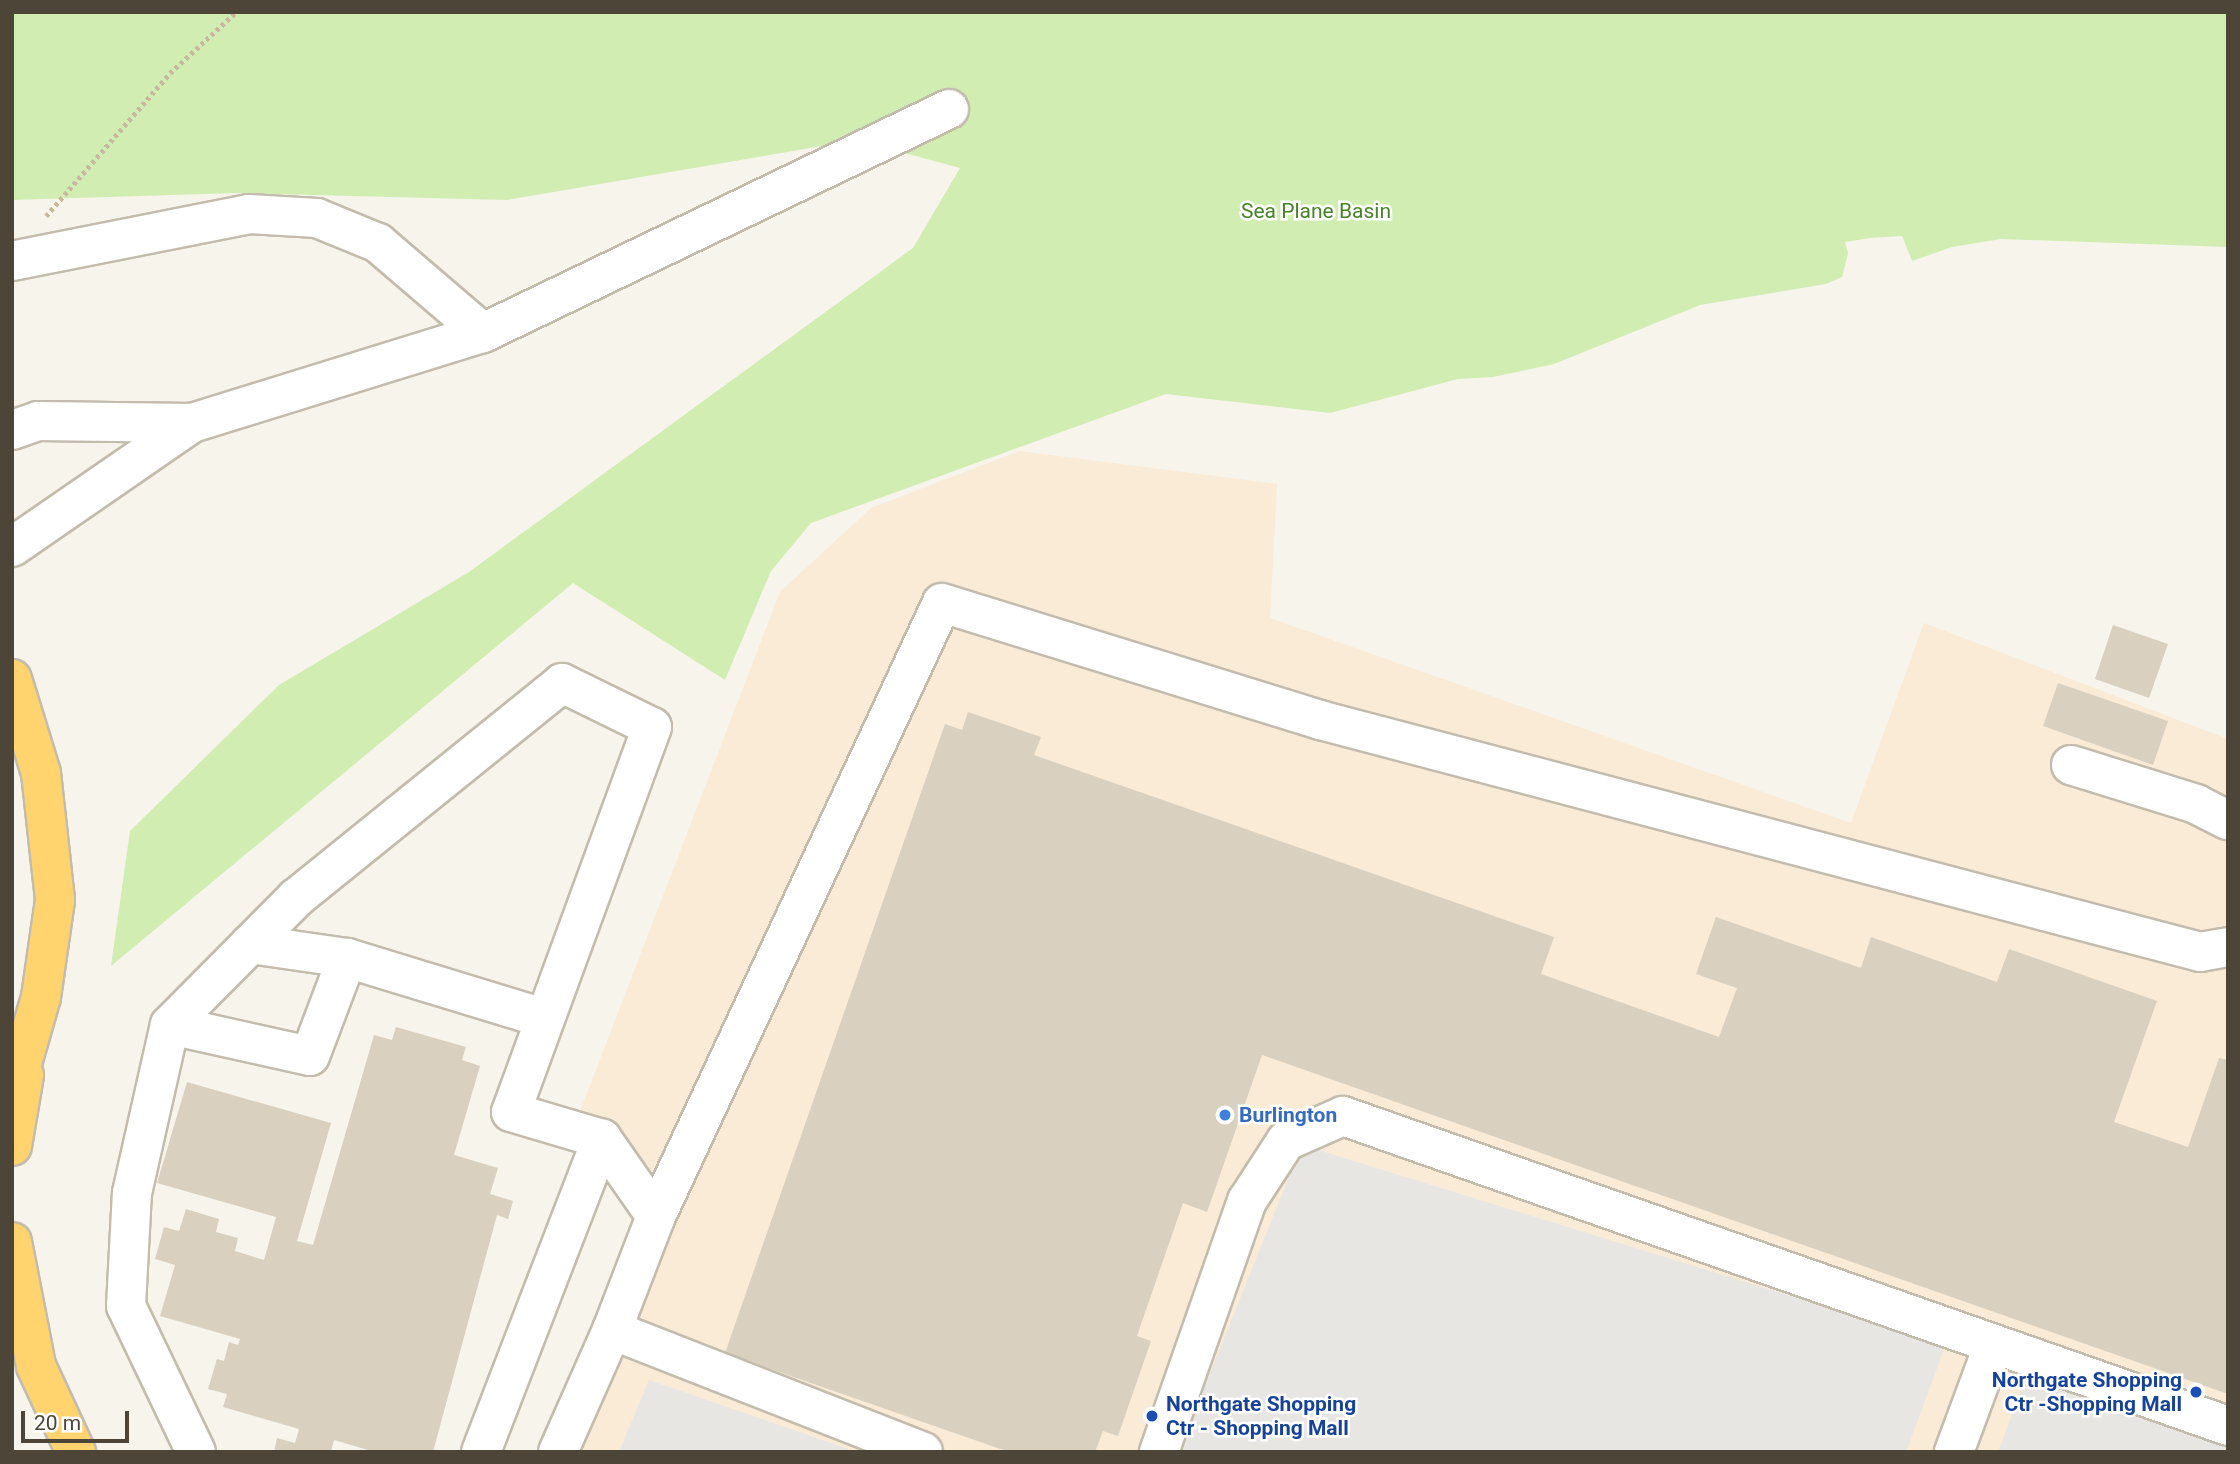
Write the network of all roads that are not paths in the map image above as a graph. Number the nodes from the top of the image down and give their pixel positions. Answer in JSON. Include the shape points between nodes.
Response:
{"nodes":[{"id":1,"x":949,"y":109,"type":"dead end"},
{"id":2,"x":12,"y":261,"type":"edge"},
{"id":3,"x":483,"y":333,"type":"junction"},
{"id":4,"x":192,"y":423,"type":"junction"},
{"id":5,"x":25,"y":426,"type":"edge"},
{"id":6,"x":12,"y":547,"type":"edge"},
{"id":7,"x":12,"y":679,"type":"edge"},
{"id":8,"x":2071,"y":765,"type":"dead end"},
{"id":9,"x":2228,"y":820,"type":"edge"},
{"id":10,"x":250,"y":944,"type":"junction"},
{"id":11,"x":2228,"y":947,"type":"edge"},
{"id":12,"x":347,"y":958,"type":"junction"},
{"id":13,"x":543,"y":1018,"type":"junction"},
{"id":14,"x":170,"y":1025,"type":"junction"},
{"id":15,"x":29,"y":1049,"type":"junction"},
{"id":16,"x":12,"y":1098,"type":"edge"},
{"id":17,"x":602,"y":1139,"type":"junction"},
{"id":18,"x":12,"y":1146,"type":"edge"},
{"id":19,"x":656,"y":1216,"type":"junction"},
{"id":20,"x":12,"y":1242,"type":"edge"},
{"id":21,"x":612,"y":1330,"type":"junction"},
{"id":22,"x":1994,"y":1344,"type":"junction"},
{"id":23,"x":2228,"y":1426,"type":"edge"},
{"id":24,"x":76,"y":1452,"type":"edge"},
{"id":25,"x":196,"y":1452,"type":"edge"},
{"id":26,"x":481,"y":1452,"type":"edge"},
{"id":27,"x":558,"y":1452,"type":"edge"},
{"id":28,"x":923,"y":1452,"type":"edge"},
{"id":29,"x":1159,"y":1452,"type":"edge"},
{"id":30,"x":1954,"y":1452,"type":"edge"}],
"edges":[{"from":1,"to":3,"type":"lane"},
{"from":2,"to":3,"type":"lane","via":[[249,214],[317,218],[378,243]]},
{"from":3,"to":4,"type":"lane"},
{"from":4,"to":5,"type":"lane"},
{"from":4,"to":6,"type":"lane"},
{"from":7,"to":15,"type":"highway","via":[[41,773],[54,872],[50,950]]},
{"from":8,"to":9,"type":"lane","via":[[2196,804]]},
{"from":10,"to":12,"type":"lane"},
{"from":10,"to":13,"type":"lane","via":[[296,898],[562,683],[652,727]]},
{"from":10,"to":14,"type":"lane"},
{"from":11,"to":19,"type":"lane","via":[[2200,952],[1320,720],[942,603]]},
{"from":12,"to":13,"type":"lane"},
{"from":12,"to":14,"type":"lane","via":[[310,1056]]},
{"from":13,"to":17,"type":"lane","via":[[511,1112]]},
{"from":14,"to":25,"type":"lane","via":[[132,1193],[126,1306]]},
{"from":15,"to":16,"type":"highway"},
{"from":15,"to":18,"type":"highway"},
{"from":17,"to":19,"type":"lane"},
{"from":17,"to":26,"type":"lane"},
{"from":19,"to":21,"type":"lane"},
{"from":20,"to":24,"type":"highway","via":[[36,1366]]},
{"from":21,"to":27,"type":"lane"},
{"from":21,"to":28,"type":"lane"},
{"from":22,"to":23,"type":"lane"},
{"from":22,"to":29,"type":"lane","via":[[1343,1116],[1286,1141],[1247,1200]]},
{"from":22,"to":30,"type":"lane"}]}
